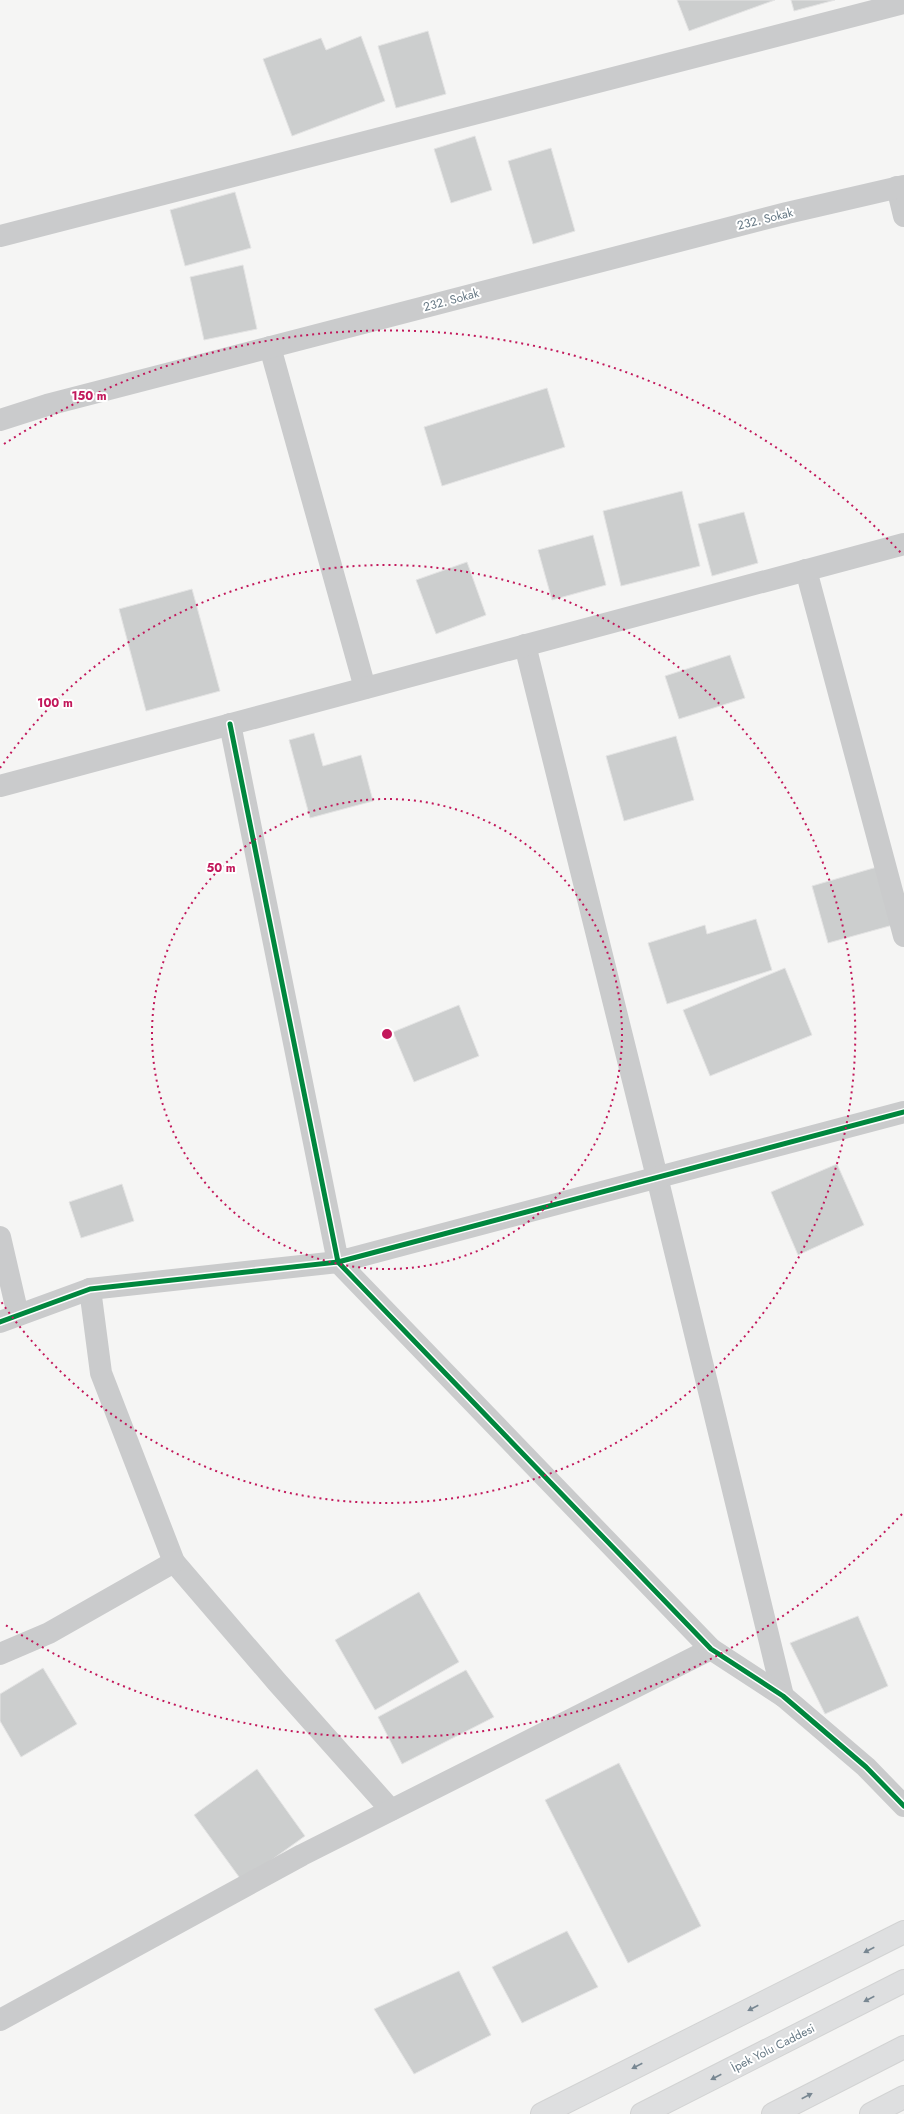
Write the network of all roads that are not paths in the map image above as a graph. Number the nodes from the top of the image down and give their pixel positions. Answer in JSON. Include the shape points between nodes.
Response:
{"nodes":[{"id":1,"x":904,"y":3,"type":"edge"},
{"id":2,"x":900,"y":187,"type":"edge"},
{"id":3,"x":904,"y":216,"type":"edge"},
{"id":4,"x":0,"y":236,"type":"edge"},
{"id":5,"x":270,"y":347,"type":"junction"},
{"id":6,"x":0,"y":420,"type":"edge"},
{"id":7,"x":904,"y":544,"type":"edge"},
{"id":8,"x":806,"y":570,"type":"junction"},
{"id":9,"x":525,"y":645,"type":"junction"},
{"id":10,"x":365,"y":688,"type":"junction"},
{"id":11,"x":230,"y":724,"type":"junction"},
{"id":12,"x":0,"y":786,"type":"edge"},
{"id":13,"x":904,"y":936,"type":"edge"},
{"id":14,"x":904,"y":1112,"type":"edge"},
{"id":15,"x":657,"y":1177,"type":"junction"},
{"id":16,"x":0,"y":1237,"type":"edge"},
{"id":17,"x":338,"y":1262,"type":"junction"},
{"id":18,"x":90,"y":1289,"type":"junction"},
{"id":19,"x":9,"y":1319,"type":"edge"},
{"id":20,"x":174,"y":1562,"type":"junction"},
{"id":21,"x":711,"y":1648,"type":"junction"},
{"id":22,"x":0,"y":1654,"type":"edge"},
{"id":23,"x":783,"y":1696,"type":"junction"},
{"id":24,"x":904,"y":1806,"type":"edge"},
{"id":25,"x":391,"y":1810,"type":"junction"},
{"id":26,"x":904,"y":1932,"type":"edge"},
{"id":27,"x":904,"y":1982,"type":"edge"},
{"id":28,"x":0,"y":2020,"type":"edge"},
{"id":29,"x":904,"y":2047,"type":"edge"},
{"id":30,"x":904,"y":2097,"type":"edge"},
{"id":31,"x":542,"y":2114,"type":"edge"},
{"id":32,"x":642,"y":2114,"type":"edge"},
{"id":33,"x":773,"y":2114,"type":"edge"},
{"id":34,"x":871,"y":2114,"type":"edge"}],
"edges":[{"from":1,"to":4,"type":"street"},
{"from":2,"to":3,"type":"street"},
{"from":2,"to":5,"type":"street","name":"232. Sokak","via":[[787,213]]},
{"from":5,"to":6,"type":"street","name":"232. Sokak","via":[[47,405]]},
{"from":5,"to":10,"type":"street"},
{"from":7,"to":8,"type":"street"},
{"from":8,"to":9,"type":"street"},
{"from":8,"to":13,"type":"street"},
{"from":9,"to":10,"type":"street"},
{"from":9,"to":15,"type":"street"},
{"from":10,"to":11,"type":"street"},
{"from":11,"to":12,"type":"street"},
{"from":11,"to":17,"type":"street"},
{"from":14,"to":15,"type":"street"},
{"from":15,"to":17,"type":"street"},
{"from":15,"to":23,"type":"street"},
{"from":16,"to":19,"type":"street"},
{"from":17,"to":18,"type":"street"},
{"from":17,"to":21,"type":"street"},
{"from":18,"to":19,"type":"street"},
{"from":18,"to":20,"type":"street","via":[[101,1373]]},
{"from":20,"to":22,"type":"street","via":[[49,1633]]},
{"from":20,"to":25,"type":"street"},
{"from":21,"to":23,"type":"street"},
{"from":21,"to":25,"type":"street"},
{"from":23,"to":24,"type":"street","via":[[866,1767]]},
{"from":25,"to":28,"type":"street","via":[[295,1859]]},
{"from":26,"to":31,"type":"highway","one_way":true},
{"from":27,"to":32,"type":"highway","name":"İpek Yolu Caddesi","one_way":true},
{"from":33,"to":29,"type":"highway","one_way":true},
{"from":30,"to":34,"type":"highway"}]}
